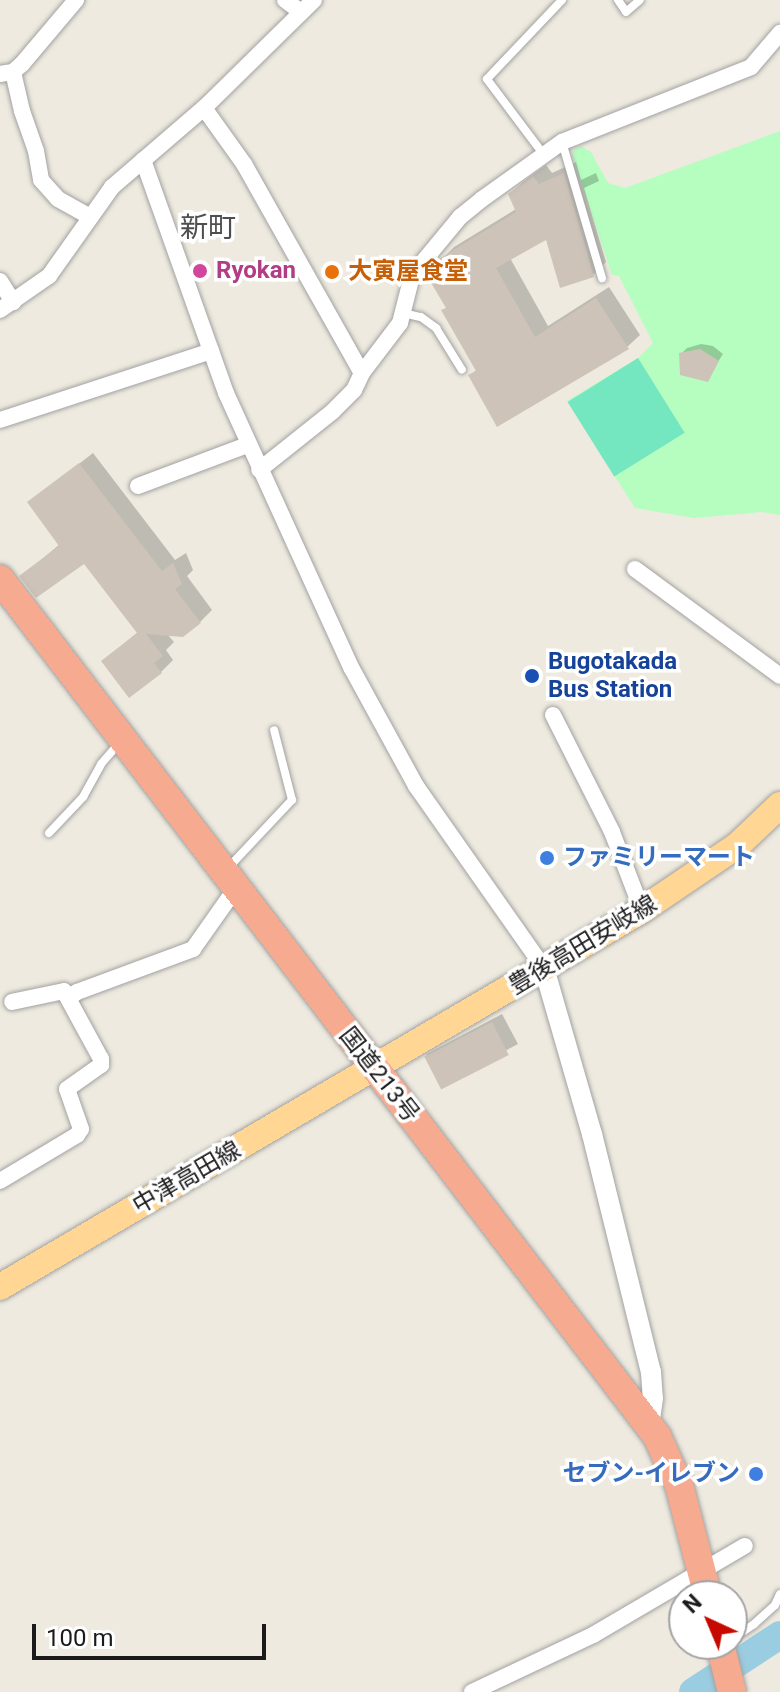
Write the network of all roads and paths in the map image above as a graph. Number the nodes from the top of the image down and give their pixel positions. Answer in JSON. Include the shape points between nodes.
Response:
{"nodes":[{"id":1,"x":76,"y":0,"type":"edge"},
{"id":2,"x":285,"y":0,"type":"edge"},
{"id":3,"x":314,"y":0,"type":"edge"},
{"id":4,"x":562,"y":0,"type":"edge"},
{"id":5,"x":618,"y":0,"type":"edge"},
{"id":6,"x":640,"y":0,"type":"edge"},
{"id":7,"x":301,"y":12,"type":"junction"},
{"id":8,"x":780,"y":33,"type":"edge"},
{"id":9,"x":7,"y":73,"type":"edge"},
{"id":10,"x":204,"y":108,"type":"junction"},
{"id":11,"x":562,"y":142,"type":"junction"},
{"id":12,"x":545,"y":155,"type":"junction"},
{"id":13,"x":143,"y":160,"type":"junction"},
{"id":14,"x":90,"y":217,"type":"junction"},
{"id":15,"x":602,"y":278,"type":"dead end"},
{"id":16,"x":0,"y":281,"type":"edge"},
{"id":17,"x":7,"y":306,"type":"edge"},
{"id":18,"x":403,"y":313,"type":"junction"},
{"id":19,"x":211,"y":351,"type":"junction"},
{"id":20,"x":462,"y":370,"type":"dead end"},
{"id":21,"x":362,"y":373,"type":"junction"},
{"id":22,"x":0,"y":420,"type":"edge"},
{"id":23,"x":247,"y":445,"type":"junction"},
{"id":24,"x":259,"y":470,"type":"junction"},
{"id":25,"x":138,"y":486,"type":"dead end"},
{"id":26,"x":635,"y":569,"type":"dead end"},
{"id":27,"x":0,"y":579,"type":"edge"},
{"id":28,"x":780,"y":676,"type":"edge"},
{"id":29,"x":553,"y":715,"type":"dead end"},
{"id":30,"x":274,"y":730,"type":"dead end"},
{"id":31,"x":123,"y":740,"type":"junction"},
{"id":32,"x":780,"y":805,"type":"edge"},
{"id":33,"x":49,"y":833,"type":"dead end"},
{"id":34,"x":230,"y":880,"type":"junction"},
{"id":35,"x":642,"y":910,"type":"junction"},
{"id":36,"x":544,"y":968,"type":"junction"},
{"id":37,"x":69,"y":998,"type":"junction"},
{"id":38,"x":12,"y":1002,"type":"dead end"},
{"id":39,"x":374,"y":1069,"type":"junction"},
{"id":40,"x":0,"y":1181,"type":"edge"},
{"id":41,"x":0,"y":1287,"type":"edge"},
{"id":42,"x":649,"y":1427,"type":"junction"},
{"id":43,"x":745,"y":1546,"type":"dead end"},
{"id":44,"x":704,"y":1580,"type":"edge"},
{"id":45,"x":709,"y":1580,"type":"edge"},
{"id":46,"x":780,"y":1594,"type":"edge"},
{"id":47,"x":668,"y":1601,"type":"edge"},
{"id":48,"x":748,"y":1628,"type":"edge"},
{"id":49,"x":724,"y":1660,"type":"edge"},
{"id":50,"x":732,"y":1690,"type":"edge"},
{"id":51,"x":472,"y":1692,"type":"edge"}],
"edges":[{"from":1,"to":9,"type":"street"},
{"from":2,"to":7,"type":"street"},
{"from":3,"to":7,"type":"street"},
{"from":4,"to":12,"type":"lane","via":[[487,79]]},
{"from":5,"to":6,"type":"lane","via":[[626,12]]},
{"from":7,"to":10,"type":"street"},
{"from":8,"to":11,"type":"street","via":[[743,71]]},
{"from":9,"to":14,"type":"street","via":[[36,151],[41,180],[58,199]]},
{"from":10,"to":13,"type":"street"},
{"from":10,"to":21,"type":"street","via":[[244,164]]},
{"from":11,"to":12,"type":"street"},
{"from":11,"to":15,"type":"lane"},
{"from":12,"to":18,"type":"street","via":[[452,226],[411,280]]},
{"from":13,"to":14,"type":"street","via":[[112,187]]},
{"from":13,"to":19,"type":"street"},
{"from":14,"to":17,"type":"street","via":[[49,276]]},
{"from":16,"to":17,"type":"street"},
{"from":18,"to":20,"type":"lane","via":[[436,328]]},
{"from":18,"to":21,"type":"street"},
{"from":19,"to":22,"type":"street"},
{"from":19,"to":23,"type":"street"},
{"from":21,"to":24,"type":"street","via":[[354,390],[332,412]]},
{"from":23,"to":24,"type":"street"},
{"from":23,"to":25,"type":"street"},
{"from":24,"to":36,"type":"street","via":[[387,736],[416,786]]},
{"from":26,"to":28,"type":"street"},
{"from":27,"to":31,"type":"highway","name":"国道213号"},
{"from":29,"to":35,"type":"street","via":[[612,832]]},
{"from":30,"to":34,"type":"lane","via":[[292,800],[242,849]]},
{"from":31,"to":33,"type":"lane","via":[[101,764],[83,797]]},
{"from":31,"to":34,"type":"highway","name":"国道213号"},
{"from":32,"to":35,"type":"main road","name":"豊後高田安岐線","via":[[738,845]]},
{"from":34,"to":37,"type":"street","via":[[193,949]]},
{"from":34,"to":39,"type":"highway","name":"国道213号"},
{"from":35,"to":36,"type":"main road","name":"豊後高田安岐線"},
{"from":36,"to":39,"type":"main road","name":"豊後高田安岐線"},
{"from":36,"to":42,"type":"street","via":[[651,1372]]},
{"from":37,"to":38,"type":"street","via":[[59,990]]},
{"from":37,"to":40,"type":"street","via":[[101,1059],[98,1069],[67,1089],[81,1129]]},
{"from":39,"to":41,"type":"main road","name":"中津高田線"},
{"from":39,"to":42,"type":"highway","name":"国道213号"},
{"from":42,"to":44,"type":"highway","name":"国道213号","via":[[675,1472]]},
{"from":43,"to":45,"type":"street"},
{"from":46,"to":48,"type":"lane"},
{"from":47,"to":51,"type":"street"},
{"from":49,"to":50,"type":"highway"}]}
